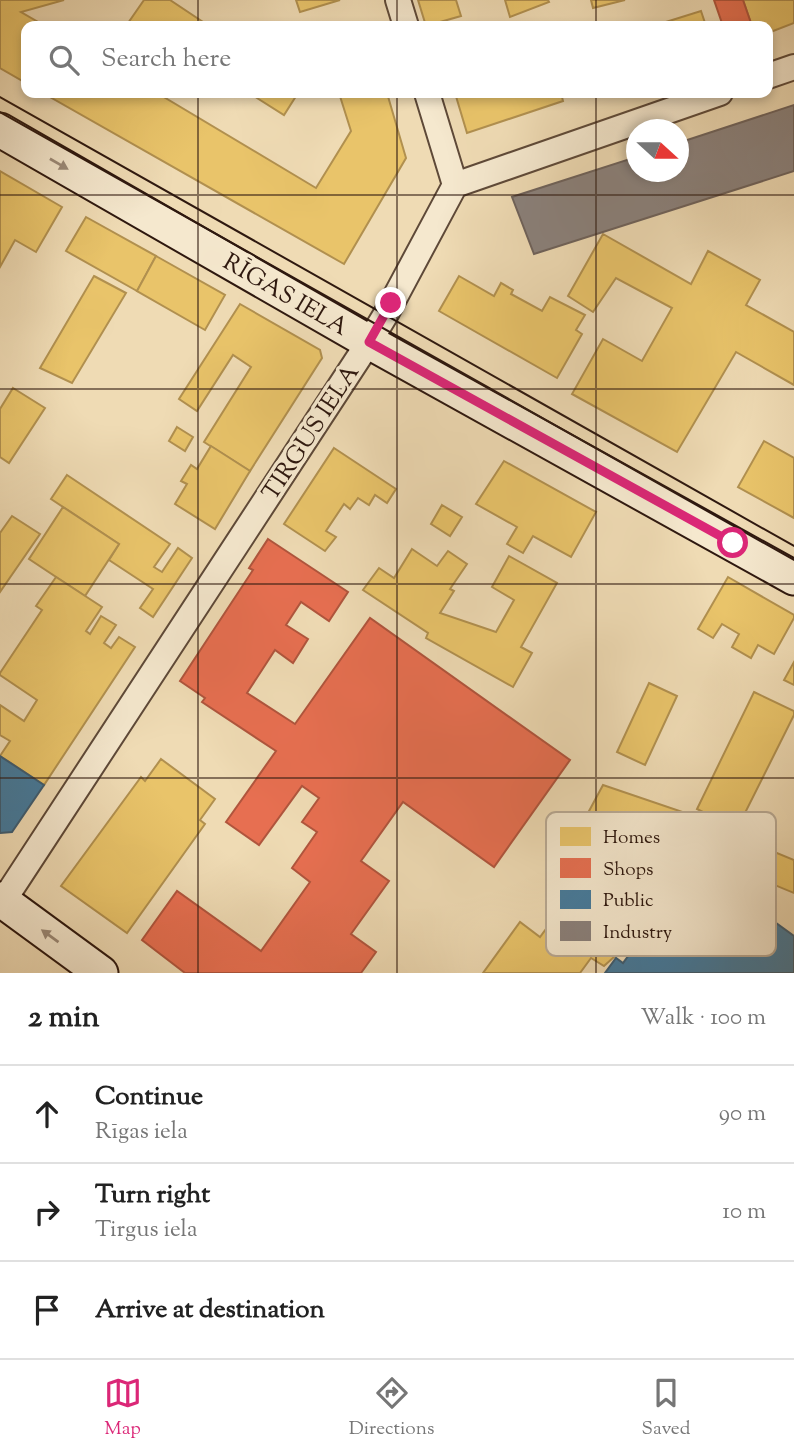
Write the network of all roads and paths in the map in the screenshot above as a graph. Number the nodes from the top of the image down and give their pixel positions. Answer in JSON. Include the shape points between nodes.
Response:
{"nodes":[{"id":1,"x":398,"y":0,"type":"edge"},
{"id":2,"x":404,"y":21,"type":"edge"},
{"id":3,"x":794,"y":67,"type":"edge"},
{"id":4,"x":773,"y":74,"type":"edge"},
{"id":5,"x":429,"y":98,"type":"edge"},
{"id":6,"x":706,"y":98,"type":"edge"},
{"id":7,"x":0,"y":130,"type":"edge"},
{"id":8,"x":455,"y":185,"type":"junction"},
{"id":9,"x":369,"y":342,"type":"junction"},
{"id":10,"x":794,"y":578,"type":"edge"},
{"id":11,"x":1,"y":902,"type":"edge"},
{"id":12,"x":101,"y":973,"type":"edge"}],
"edges":[{"from":1,"to":2,"type":"street"},
{"from":3,"to":4,"type":"street"},
{"from":5,"to":8,"type":"street"},
{"from":6,"to":8,"type":"street"},
{"from":7,"to":9,"type":"street","name":"RĪGAS IELA","one_way":true},
{"from":8,"to":9,"type":"street","name":"TIRGUS IELA"},
{"from":9,"to":10,"type":"street","name":"RĪGAS IELA"},
{"from":9,"to":11,"type":"street","name":"TIRGUS IELA"},
{"from":12,"to":11,"type":"street","one_way":true}]}
